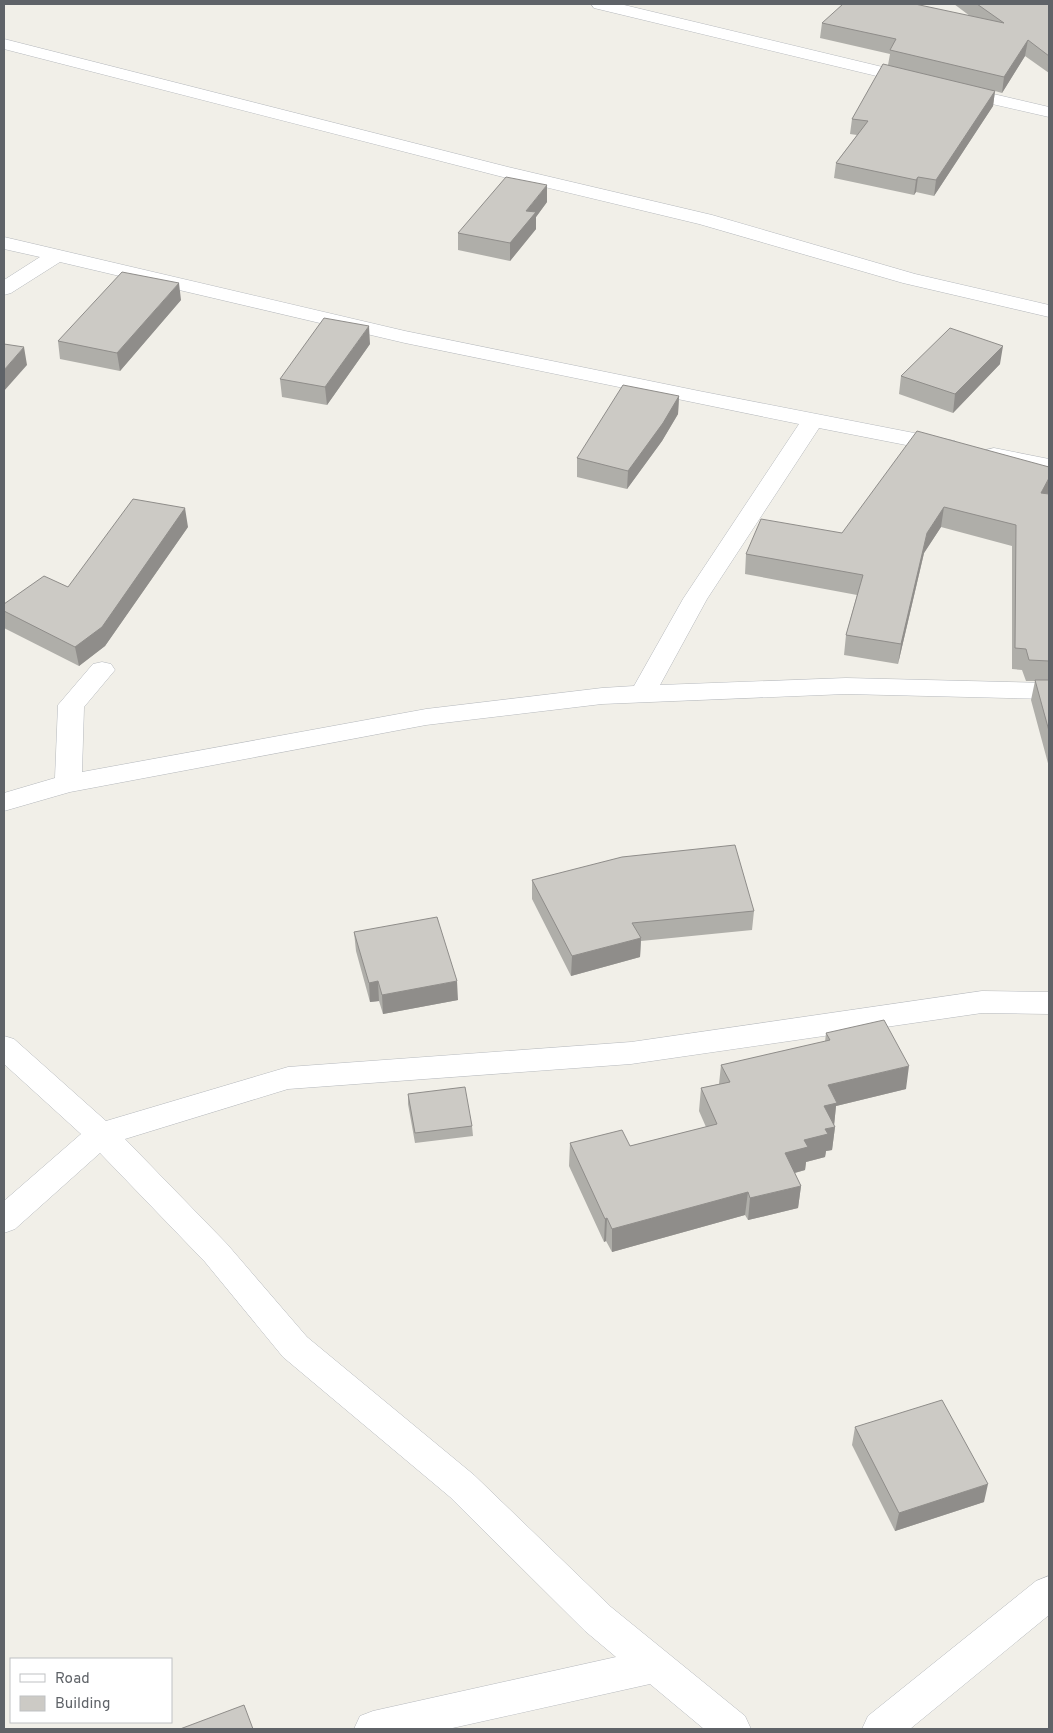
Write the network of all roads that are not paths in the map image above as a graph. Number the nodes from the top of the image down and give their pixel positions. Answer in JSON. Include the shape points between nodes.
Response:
{"nodes":[{"id":1,"x":600,"y":4,"type":"edge"},
{"id":2,"x":4,"y":44,"type":"edge"},
{"id":3,"x":1049,"y":112,"type":"edge"},
{"id":4,"x":4,"y":243,"type":"edge"},
{"id":5,"x":58,"y":255,"type":"junction"},
{"id":6,"x":4,"y":289,"type":"edge"},
{"id":7,"x":1049,"y":311,"type":"edge"},
{"id":8,"x":813,"y":420,"type":"junction"},
{"id":9,"x":1049,"y":466,"type":"edge"},
{"id":10,"x":102,"y":670,"type":"dead end"},
{"id":11,"x":1049,"y":691,"type":"edge"},
{"id":12,"x":642,"y":694,"type":"junction"},
{"id":13,"x":68,"y":783,"type":"junction"},
{"id":14,"x":4,"y":802,"type":"edge"},
{"id":15,"x":1049,"y":1003,"type":"edge"},
{"id":16,"x":4,"y":1047,"type":"edge"},
{"id":17,"x":101,"y":1134,"type":"junction"},
{"id":18,"x":4,"y":1220,"type":"edge"},
{"id":19,"x":1049,"y":1593,"type":"edge"},
{"id":20,"x":656,"y":1666,"type":"junction"},
{"id":21,"x":373,"y":1729,"type":"edge"},
{"id":22,"x":732,"y":1729,"type":"edge"},
{"id":23,"x":881,"y":1729,"type":"edge"}],
"edges":[{"from":1,"to":3,"type":"street"},
{"from":2,"to":7,"type":"street","via":[[705,220],[910,280]]},
{"from":4,"to":5,"type":"street"},
{"from":5,"to":6,"type":"street"},
{"from":5,"to":8,"type":"street","via":[[405,337]]},
{"from":8,"to":9,"type":"street"},
{"from":8,"to":12,"type":"street","via":[[695,599]]},
{"from":10,"to":13,"type":"street","via":[[71,705]]},
{"from":11,"to":12,"type":"street","via":[[846,686]]},
{"from":12,"to":13,"type":"street","via":[[426,717]]},
{"from":13,"to":14,"type":"street"},
{"from":15,"to":17,"type":"street","via":[[982,1002],[632,1053],[288,1078]]},
{"from":16,"to":17,"type":"street"},
{"from":17,"to":18,"type":"street"},
{"from":17,"to":20,"type":"street","via":[[216,1253],[295,1347],[462,1486],[598,1619]]},
{"from":19,"to":23,"type":"street"},
{"from":20,"to":21,"type":"street"},
{"from":20,"to":22,"type":"street"}]}
